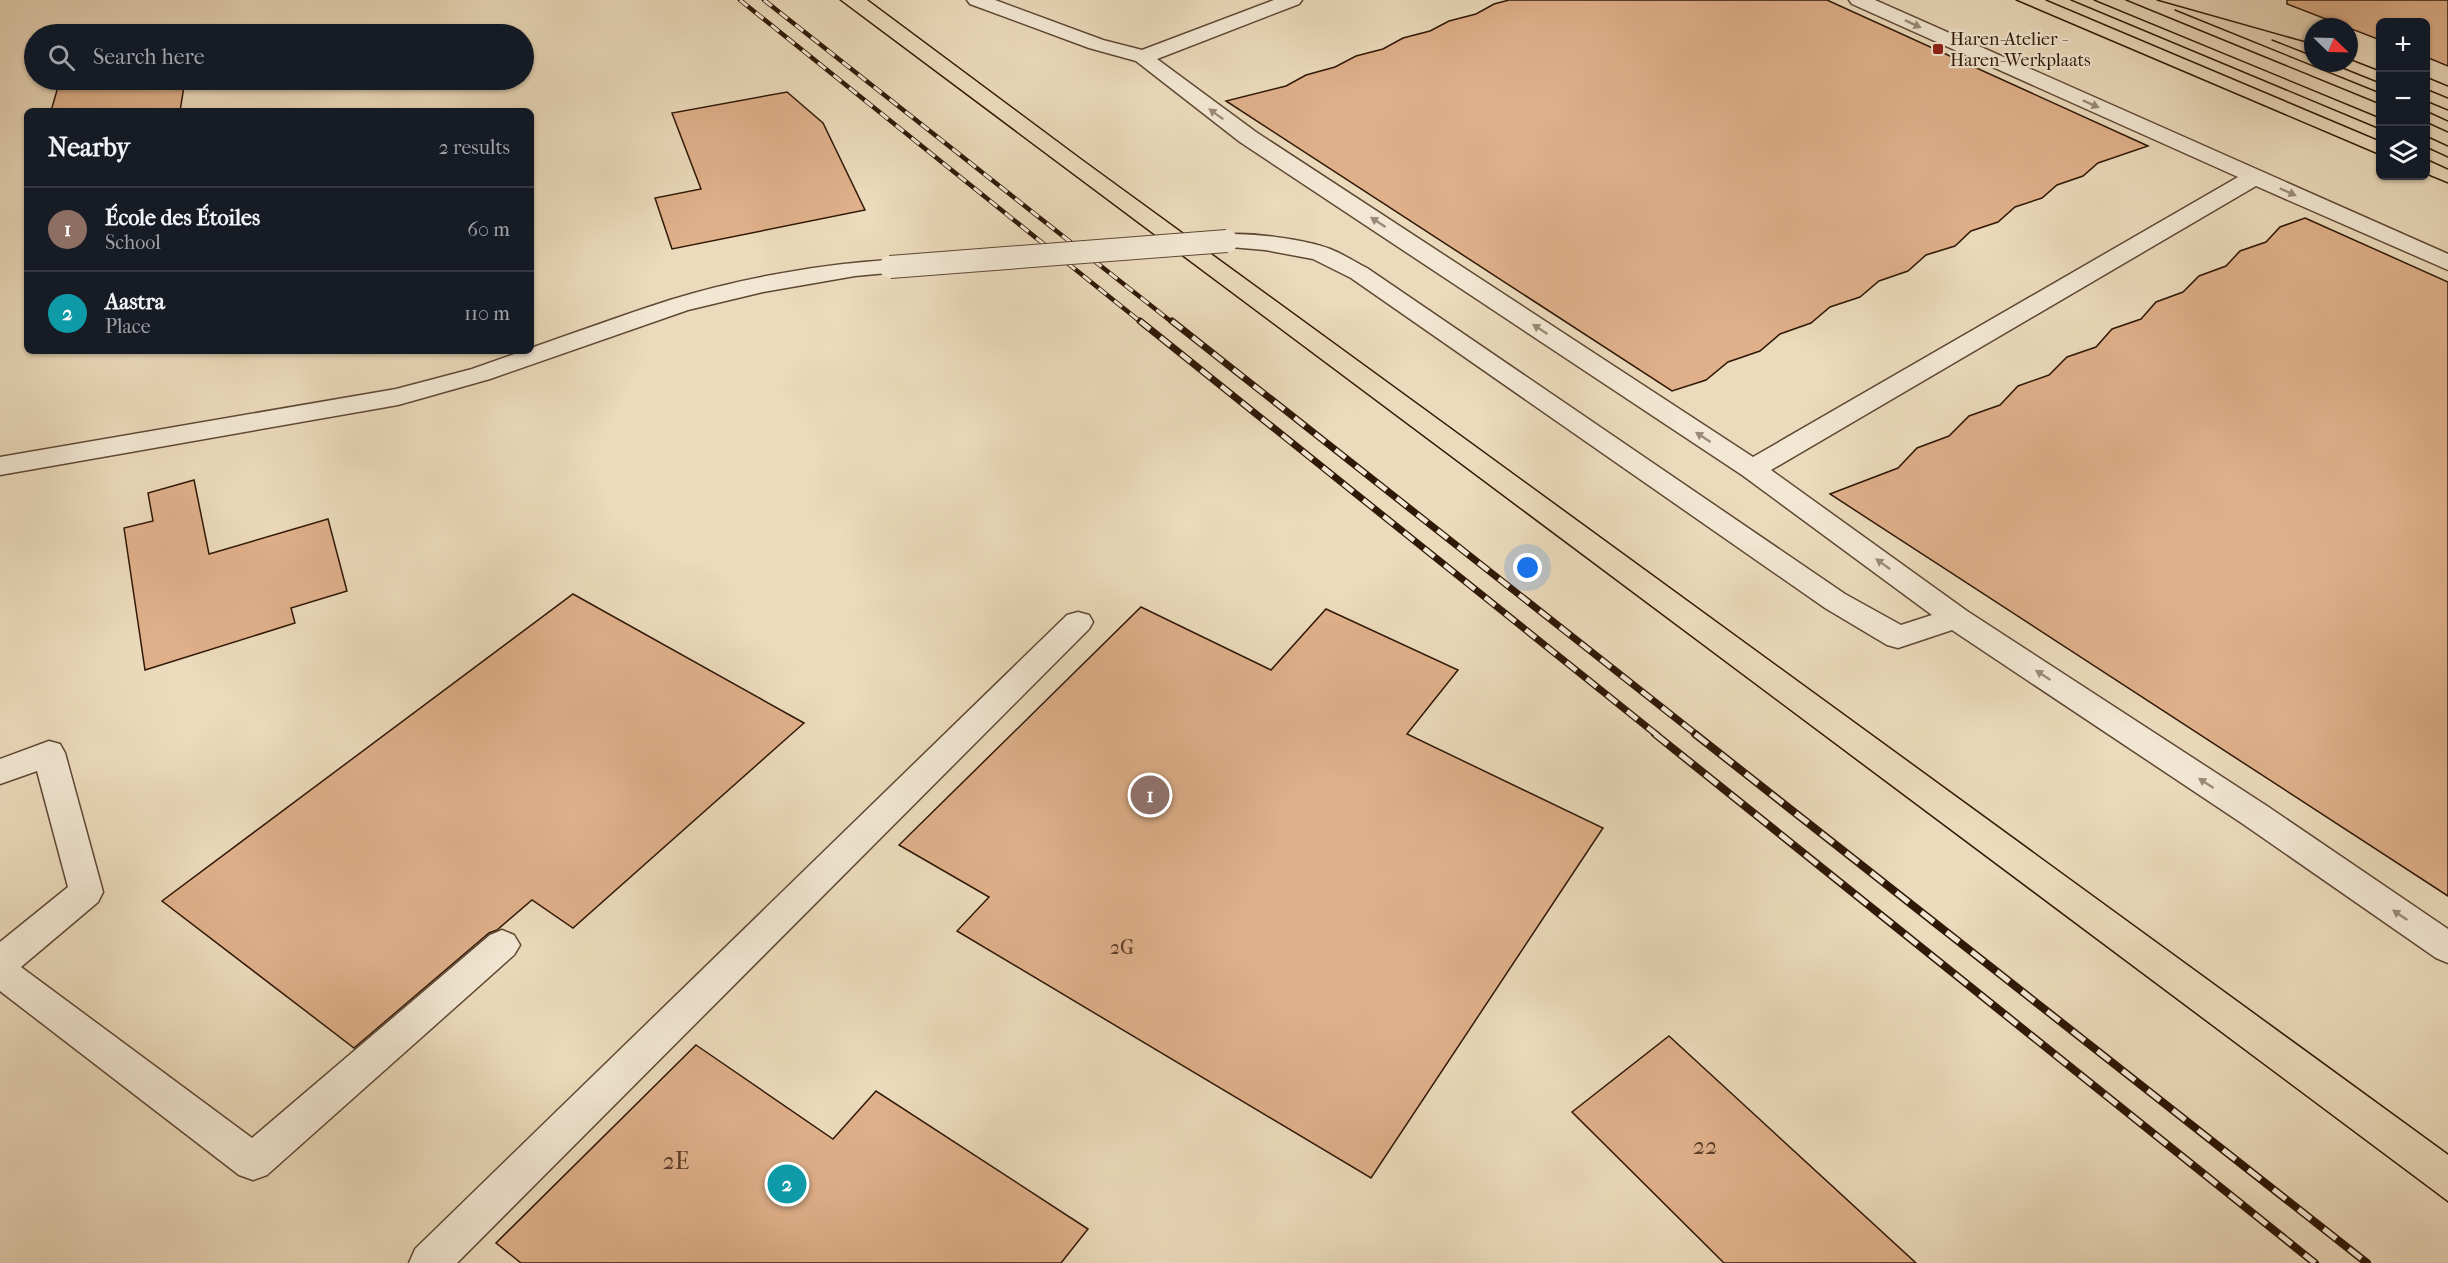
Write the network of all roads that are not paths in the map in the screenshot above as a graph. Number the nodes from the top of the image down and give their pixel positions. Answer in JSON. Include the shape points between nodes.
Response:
{"nodes":[{"id":1,"x":977,"y":0,"type":"edge"},
{"id":2,"x":1292,"y":0,"type":"edge"},
{"id":3,"x":1859,"y":0,"type":"edge"},
{"id":4,"x":1143,"y":57,"type":"junction"},
{"id":5,"x":2255,"y":177,"type":"junction"},
{"id":6,"x":2448,"y":263,"type":"edge"},
{"id":7,"x":0,"y":466,"type":"edge"},
{"id":8,"x":1752,"y":469,"type":"junction"},
{"id":9,"x":1956,"y":618,"type":"junction"},
{"id":10,"x":1078,"y":622,"type":"dead end"},
{"id":11,"x":0,"y":772,"type":"edge"},
{"id":12,"x":502,"y":945,"type":"dead end"},
{"id":13,"x":2448,"y":948,"type":"edge"},
{"id":14,"x":0,"y":963,"type":"edge"},
{"id":15,"x":0,"y":971,"type":"edge"},
{"id":16,"x":429,"y":1263,"type":"edge"}],
"edges":[{"from":1,"to":4,"type":"lane"},
{"from":2,"to":4,"type":"lane"},
{"from":3,"to":5,"type":"lane","one_way":true},
{"from":8,"to":4,"type":"lane","one_way":true,"via":[[1248,137]]},
{"from":5,"to":6,"type":"lane","one_way":true},
{"from":5,"to":8,"type":"lane"},
{"from":7,"to":9,"type":"lane","bridge":true,"via":[[398,397],[481,374],[680,305],[763,285],[890,267],[1227,241],[1265,243],[1320,253],[1359,273],[1825,594],[1898,638]]},
{"from":9,"to":8,"type":"lane","one_way":true},
{"from":13,"to":9,"type":"lane","one_way":true},
{"from":10,"to":16,"type":"lane"},
{"from":11,"to":14,"type":"lane","via":[[49,753],[86,892]]},
{"from":12,"to":15,"type":"lane","via":[[253,1162]]}]}
